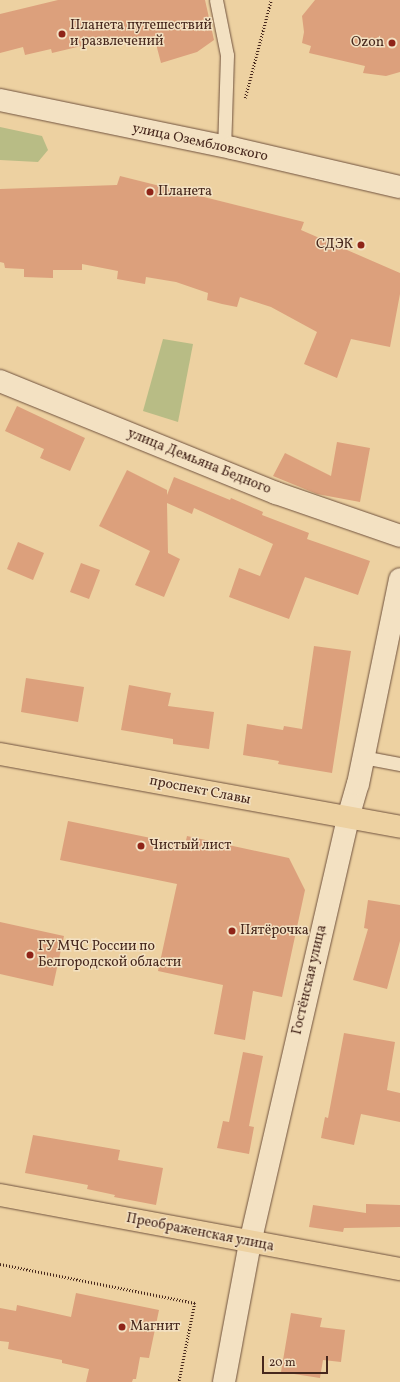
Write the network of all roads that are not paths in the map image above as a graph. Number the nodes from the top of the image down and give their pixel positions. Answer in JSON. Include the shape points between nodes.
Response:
{"nodes":[{"id":1,"x":216,"y":0,"type":"edge"},
{"id":2,"x":0,"y":100,"type":"edge"},
{"id":3,"x":224,"y":148,"type":"junction"},
{"id":4,"x":400,"y":187,"type":"edge"},
{"id":5,"x":0,"y":381,"type":"edge"},
{"id":6,"x":400,"y":536,"type":"edge"},
{"id":7,"x":400,"y":579,"type":"edge"},
{"id":8,"x":0,"y":754,"type":"edge"},
{"id":9,"x":363,"y":757,"type":"junction"},
{"id":10,"x":400,"y":764,"type":"edge"},
{"id":11,"x":348,"y":818,"type":"junction"},
{"id":12,"x":400,"y":827,"type":"edge"},
{"id":13,"x":0,"y":1195,"type":"edge"},
{"id":14,"x":250,"y":1243,"type":"junction"},
{"id":15,"x":400,"y":1269,"type":"edge"},
{"id":16,"x":224,"y":1382,"type":"edge"}],
"edges":[{"from":1,"to":3,"type":"lane","via":[[227,54]]},
{"from":2,"to":3,"type":"street","name":"улица Озембловского"},
{"from":3,"to":4,"type":"street","name":"улица Озембловского"},
{"from":5,"to":6,"type":"street","name":"улица Демьяна Бедного","via":[[276,494]]},
{"from":7,"to":9,"type":"street","name":"Гостёнская улица"},
{"from":8,"to":11,"type":"main road","name":"проспект Славы"},
{"from":9,"to":10,"type":"lane"},
{"from":9,"to":11,"type":"street","name":"Гостёнская улица"},
{"from":11,"to":12,"type":"main road","name":"проспект Славы"},
{"from":11,"to":14,"type":"street","name":"Гостёнская улица"},
{"from":13,"to":14,"type":"main road","name":"Преображенская улица"},
{"from":14,"to":15,"type":"main road","name":"Преображенская улица"},
{"from":14,"to":16,"type":"street","name":"Гостёнская улица"}]}
